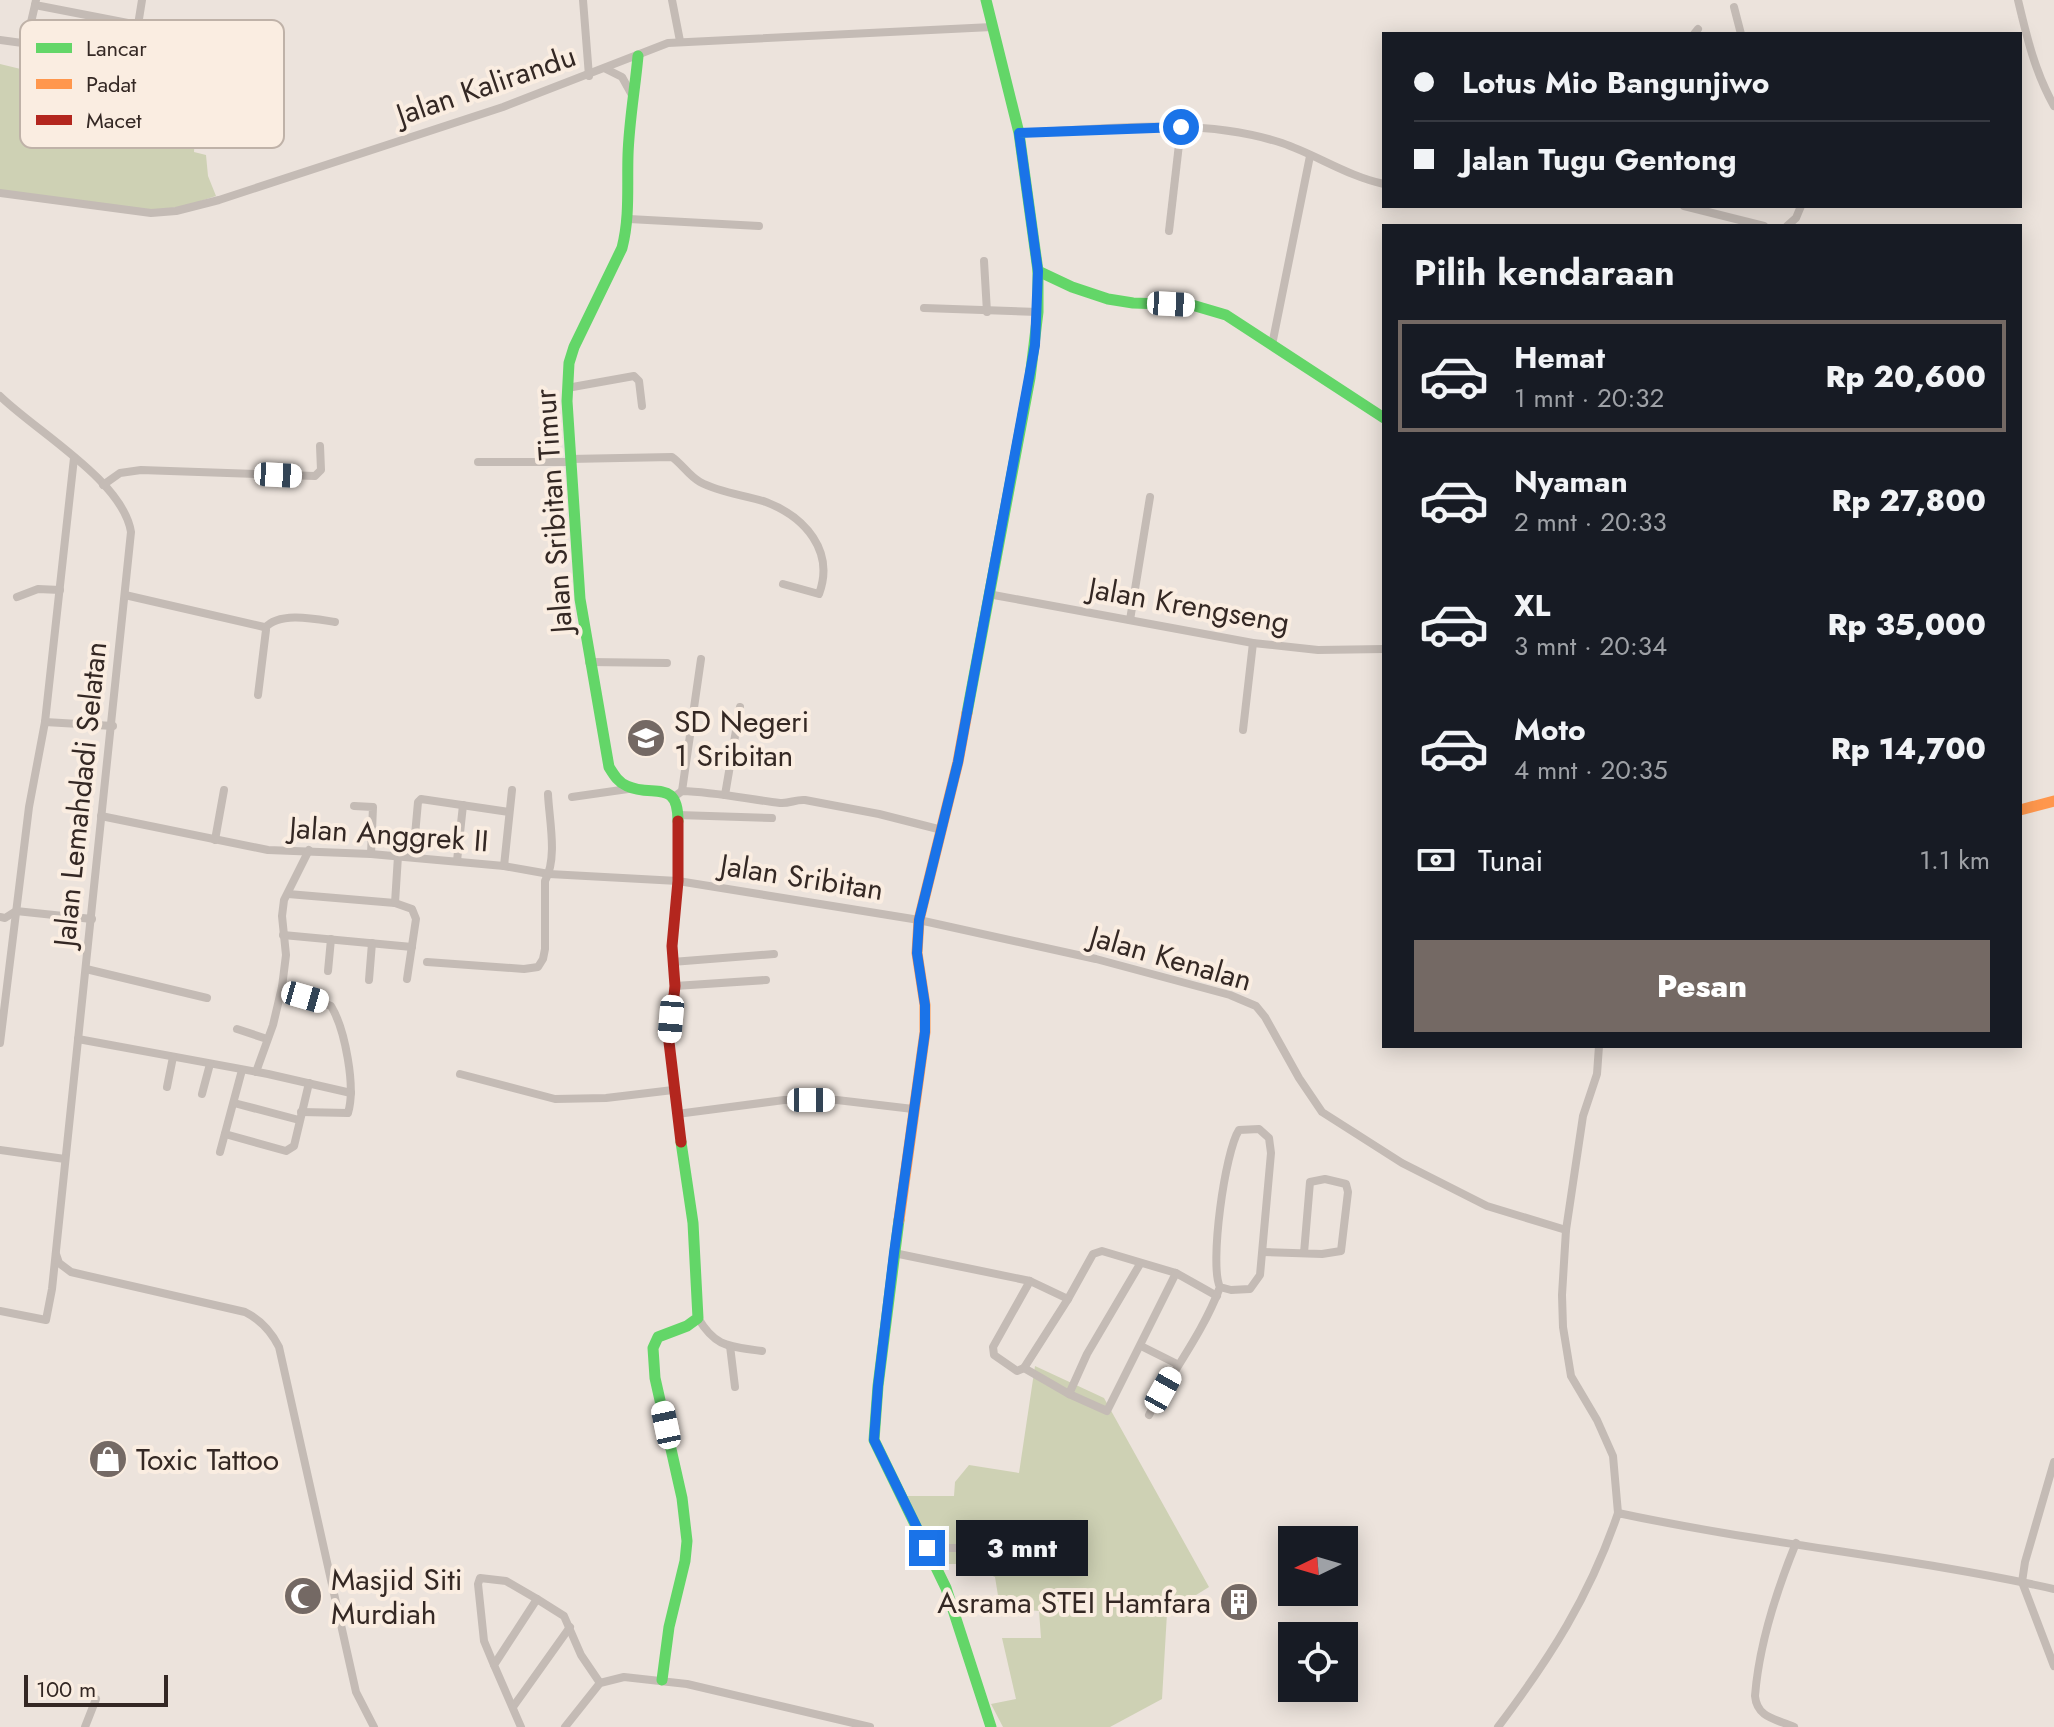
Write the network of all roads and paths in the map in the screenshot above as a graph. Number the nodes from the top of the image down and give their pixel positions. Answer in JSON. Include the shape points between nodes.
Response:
{"nodes":[{"id":1,"x":142,"y":0,"type":"edge"},
{"id":2,"x":583,"y":0,"type":"edge"},
{"id":3,"x":672,"y":0,"type":"edge"},
{"id":4,"x":986,"y":0,"type":"edge"},
{"id":5,"x":2018,"y":0,"type":"edge"},
{"id":6,"x":36,"y":3,"type":"edge"},
{"id":7,"x":1734,"y":7,"type":"dead end"},
{"id":8,"x":115,"y":20,"type":"edge"},
{"id":9,"x":139,"y":20,"type":"edge"},
{"id":10,"x":992,"y":27,"type":"junction"},
{"id":11,"x":1740,"y":32,"type":"edge"},
{"id":12,"x":0,"y":40,"type":"edge"},
{"id":13,"x":680,"y":41,"type":"junction"},
{"id":14,"x":20,"y":43,"type":"edge"},
{"id":15,"x":638,"y":56,"type":"junction"},
{"id":16,"x":606,"y":69,"type":"junction"},
{"id":17,"x":589,"y":76,"type":"junction"},
{"id":18,"x":634,"y":99,"type":"junction"},
{"id":19,"x":2054,"y":106,"type":"edge"},
{"id":20,"x":1181,"y":127,"type":"junction"},
{"id":21,"x":1019,"y":133,"type":"junction"},
{"id":22,"x":1310,"y":156,"type":"junction"},
{"id":23,"x":1382,"y":183,"type":"edge"},
{"id":24,"x":0,"y":193,"type":"edge"},
{"id":25,"x":1692,"y":208,"type":"edge"},
{"id":26,"x":629,"y":219,"type":"junction"},
{"id":27,"x":1756,"y":224,"type":"edge"},
{"id":28,"x":759,"y":226,"type":"dead end"},
{"id":29,"x":1169,"y":231,"type":"dead end"},
{"id":30,"x":984,"y":261,"type":"dead end"},
{"id":31,"x":1038,"y":271,"type":"junction"},
{"id":32,"x":924,"y":308,"type":"dead end"},
{"id":33,"x":987,"y":312,"type":"junction"},
{"id":34,"x":1038,"y":312,"type":"junction"},
{"id":35,"x":1272,"y":345,"type":"junction"},
{"id":36,"x":567,"y":388,"type":"junction"},
{"id":37,"x":0,"y":396,"type":"edge"},
{"id":38,"x":642,"y":406,"type":"dead end"},
{"id":39,"x":1382,"y":417,"type":"edge"},
{"id":40,"x":320,"y":446,"type":"dead end"},
{"id":41,"x":74,"y":458,"type":"junction"},
{"id":42,"x":569,"y":460,"type":"junction"},
{"id":43,"x":478,"y":462,"type":"dead end"},
{"id":44,"x":103,"y":485,"type":"junction"},
{"id":45,"x":1150,"y":497,"type":"dead end"},
{"id":46,"x":783,"y":584,"type":"dead end"},
{"id":47,"x":60,"y":590,"type":"junction"},
{"id":48,"x":988,"y":594,"type":"junction"},
{"id":49,"x":125,"y":595,"type":"junction"},
{"id":50,"x":17,"y":597,"type":"dead end"},
{"id":51,"x":1130,"y":620,"type":"junction"},
{"id":52,"x":335,"y":622,"type":"dead end"},
{"id":53,"x":265,"y":628,"type":"junction"},
{"id":54,"x":1253,"y":643,"type":"junction"},
{"id":55,"x":1382,"y":649,"type":"edge"},
{"id":56,"x":701,"y":659,"type":"dead end"},
{"id":57,"x":589,"y":662,"type":"junction"},
{"id":58,"x":667,"y":663,"type":"dead end"},
{"id":59,"x":258,"y":695,"type":"dead end"},
{"id":60,"x":740,"y":707,"type":"dead end"},
{"id":61,"x":45,"y":722,"type":"junction"},
{"id":62,"x":113,"y":726,"type":"junction"},
{"id":63,"x":1243,"y":730,"type":"dead end"},
{"id":64,"x":628,"y":789,"type":"junction"},
{"id":65,"x":224,"y":790,"type":"dead end"},
{"id":66,"x":512,"y":790,"type":"dead end"},
{"id":67,"x":548,"y":794,"type":"dead end"},
{"id":68,"x":678,"y":794,"type":"junction"},
{"id":69,"x":725,"y":795,"type":"junction"},
{"id":70,"x":572,"y":797,"type":"dead end"},
{"id":71,"x":748,"y":797,"type":"junction"},
{"id":72,"x":2054,"y":801,"type":"edge"},
{"id":73,"x":463,"y":805,"type":"junction"},
{"id":74,"x":354,"y":806,"type":"dead end"},
{"id":75,"x":2022,"y":809,"type":"edge"},
{"id":76,"x":509,"y":812,"type":"junction"},
{"id":77,"x":678,"y":815,"type":"junction"},
{"id":78,"x":101,"y":816,"type":"junction"},
{"id":79,"x":747,"y":817,"type":"junction"},
{"id":80,"x":772,"y":818,"type":"dead end"},
{"id":81,"x":942,"y":830,"type":"junction"},
{"id":82,"x":215,"y":840,"type":"junction"},
{"id":83,"x":309,"y":850,"type":"junction"},
{"id":84,"x":371,"y":854,"type":"junction"},
{"id":85,"x":398,"y":856,"type":"junction"},
{"id":86,"x":413,"y":857,"type":"junction"},
{"id":87,"x":457,"y":861,"type":"junction"},
{"id":88,"x":504,"y":866,"type":"junction"},
{"id":89,"x":549,"y":874,"type":"junction"},
{"id":90,"x":678,"y":881,"type":"junction"},
{"id":91,"x":288,"y":894,"type":"junction"},
{"id":92,"x":395,"y":903,"type":"junction"},
{"id":93,"x":16,"y":911,"type":"junction"},
{"id":94,"x":0,"y":917,"type":"edge"},
{"id":95,"x":92,"y":919,"type":"junction"},
{"id":96,"x":919,"y":920,"type":"junction"},
{"id":97,"x":283,"y":935,"type":"junction"},
{"id":98,"x":331,"y":939,"type":"junction"},
{"id":99,"x":372,"y":943,"type":"junction"},
{"id":100,"x":412,"y":947,"type":"junction"},
{"id":101,"x":774,"y":954,"type":"dead end"},
{"id":102,"x":0,"y":962,"type":"edge"},
{"id":103,"x":427,"y":962,"type":"dead end"},
{"id":104,"x":672,"y":962,"type":"junction"},
{"id":105,"x":10,"y":963,"type":"junction"},
{"id":106,"x":86,"y":969,"type":"junction"},
{"id":107,"x":328,"y":971,"type":"dead end"},
{"id":108,"x":407,"y":979,"type":"dead end"},
{"id":109,"x":369,"y":980,"type":"dead end"},
{"id":110,"x":766,"y":980,"type":"dead end"},
{"id":111,"x":675,"y":986,"type":"junction"},
{"id":112,"x":282,"y":987,"type":"junction"},
{"id":113,"x":207,"y":998,"type":"dead end"},
{"id":114,"x":237,"y":1029,"type":"dead end"},
{"id":115,"x":78,"y":1039,"type":"junction"},
{"id":116,"x":267,"y":1039,"type":"junction"},
{"id":117,"x":0,"y":1043,"type":"edge"},
{"id":118,"x":1599,"y":1048,"type":"edge"},
{"id":119,"x":173,"y":1057,"type":"junction"},
{"id":120,"x":210,"y":1064,"type":"junction"},
{"id":121,"x":242,"y":1070,"type":"junction"},
{"id":122,"x":256,"y":1072,"type":"junction"},
{"id":123,"x":460,"y":1074,"type":"dead end"},
{"id":124,"x":309,"y":1083,"type":"junction"},
{"id":125,"x":167,"y":1087,"type":"dead end"},
{"id":126,"x":673,"y":1090,"type":"junction"},
{"id":127,"x":351,"y":1093,"type":"junction"},
{"id":128,"x":202,"y":1094,"type":"dead end"},
{"id":129,"x":234,"y":1103,"type":"junction"},
{"id":130,"x":913,"y":1109,"type":"junction"},
{"id":131,"x":677,"y":1114,"type":"junction"},
{"id":132,"x":300,"y":1116,"type":"junction"},
{"id":133,"x":225,"y":1134,"type":"junction"},
{"id":134,"x":0,"y":1150,"type":"edge"},
{"id":135,"x":220,"y":1152,"type":"dead end"},
{"id":136,"x":65,"y":1159,"type":"junction"},
{"id":137,"x":1566,"y":1230,"type":"junction"},
{"id":138,"x":1263,"y":1252,"type":"junction"},
{"id":139,"x":56,"y":1253,"type":"junction"},
{"id":140,"x":894,"y":1253,"type":"junction"},
{"id":141,"x":1304,"y":1253,"type":"junction"},
{"id":142,"x":1140,"y":1264,"type":"junction"},
{"id":143,"x":1176,"y":1273,"type":"junction"},
{"id":144,"x":1030,"y":1281,"type":"junction"},
{"id":145,"x":1219,"y":1292,"type":"junction"},
{"id":146,"x":1068,"y":1299,"type":"junction"},
{"id":147,"x":0,"y":1311,"type":"edge"},
{"id":148,"x":698,"y":1318,"type":"junction"},
{"id":149,"x":730,"y":1346,"type":"junction"},
{"id":150,"x":1141,"y":1346,"type":"junction"},
{"id":151,"x":762,"y":1351,"type":"dead end"},
{"id":152,"x":1177,"y":1364,"type":"junction"},
{"id":153,"x":1024,"y":1368,"type":"junction"},
{"id":154,"x":735,"y":1387,"type":"dead end"},
{"id":155,"x":1069,"y":1394,"type":"junction"},
{"id":156,"x":1149,"y":1415,"type":"dead end"},
{"id":157,"x":2054,"y":1462,"type":"edge"},
{"id":158,"x":1618,"y":1513,"type":"junction"},
{"id":159,"x":1796,"y":1543,"type":"junction"},
{"id":160,"x":927,"y":1548,"type":"junction"},
{"id":161,"x":1008,"y":1548,"type":"dead end"},
{"id":162,"x":2022,"y":1582,"type":"junction"},
{"id":163,"x":2054,"y":1589,"type":"edge"},
{"id":164,"x":537,"y":1599,"type":"junction"},
{"id":165,"x":570,"y":1627,"type":"junction"},
{"id":166,"x":494,"y":1665,"type":"junction"},
{"id":167,"x":2054,"y":1666,"type":"edge"},
{"id":168,"x":662,"y":1680,"type":"junction"},
{"id":169,"x":600,"y":1683,"type":"junction"},
{"id":170,"x":96,"y":1699,"type":"dead end"},
{"id":171,"x":513,"y":1707,"type":"junction"},
{"id":172,"x":987,"y":1725,"type":"edge"},
{"id":173,"x":85,"y":1727,"type":"edge"},
{"id":174,"x":374,"y":1727,"type":"edge"},
{"id":175,"x":521,"y":1727,"type":"edge"},
{"id":176,"x":565,"y":1727,"type":"edge"},
{"id":177,"x":870,"y":1727,"type":"edge"},
{"id":178,"x":1498,"y":1727,"type":"edge"},
{"id":179,"x":1794,"y":1727,"type":"edge"}],
"edges":[{"from":1,"to":9,"type":"street"},
{"from":2,"to":17,"type":"street"},
{"from":3,"to":13,"type":"street"},
{"from":4,"to":10,"type":"street"},
{"from":5,"to":19,"type":"street","via":[[2035,68]]},
{"from":6,"to":8,"type":"street"},
{"from":7,"to":11,"type":"street"},
{"from":10,"to":13,"type":"street","name":"Jalan Kalirandu"},
{"from":10,"to":21,"type":"street"},
{"from":12,"to":14,"type":"street"},
{"from":13,"to":15,"type":"street","name":"Jalan Kalirandu"},
{"from":15,"to":16,"type":"street","name":"Jalan Kalirandu"},
{"from":15,"to":18,"type":"street","name":"Jalan Sribitan Timur"},
{"from":16,"to":17,"type":"street","name":"Jalan Kalirandu"},
{"from":16,"to":18,"type":"street","via":[[622,77]]},
{"from":17,"to":24,"type":"street","name":"Jalan Kalirandu","via":[[176,211],[138,212]]},
{"from":18,"to":26,"type":"street","name":"Jalan Sribitan Timur"},
{"from":20,"to":21,"type":"street"},
{"from":20,"to":22,"type":"street","via":[[1245,134]]},
{"from":20,"to":29,"type":"street"},
{"from":21,"to":31,"type":"street"},
{"from":22,"to":23,"type":"street"},
{"from":22,"to":35,"type":"street"},
{"from":25,"to":27,"type":"street"},
{"from":26,"to":28,"type":"street"},
{"from":26,"to":36,"type":"street","name":"Jalan Sribitan Timur","via":[[622,248],[569,363]]},
{"from":30,"to":33,"type":"street"},
{"from":31,"to":34,"type":"street"},
{"from":31,"to":35,"type":"street","via":[[1098,297],[1211,307]]},
{"from":32,"to":33,"type":"street"},
{"from":33,"to":34,"type":"street"},
{"from":34,"to":48,"type":"street"},
{"from":35,"to":39,"type":"street"},
{"from":36,"to":38,"type":"street","via":[[634,376]]},
{"from":36,"to":42,"type":"street","name":"Jalan Sribitan Timur"},
{"from":37,"to":41,"type":"street","name":"Jalan Lemahdadi Selatan"},
{"from":40,"to":44,"type":"street","via":[[321,470],[315,476],[141,470],[120,473]]},
{"from":41,"to":44,"type":"street","name":"Jalan Lemahdadi Selatan"},
{"from":41,"to":47,"type":"street"},
{"from":42,"to":43,"type":"street"},
{"from":42,"to":46,"type":"street","via":[[672,457],[704,484],[777,508],[810,531],[824,568],[819,594]]},
{"from":42,"to":57,"type":"street","name":"Jalan Sribitan Timur"},
{"from":44,"to":49,"type":"street","name":"Jalan Lemahdadi Selatan","via":[[130,524]]},
{"from":45,"to":51,"type":"street"},
{"from":47,"to":50,"type":"street","via":[[38,589]]},
{"from":47,"to":61,"type":"street"},
{"from":48,"to":51,"type":"street","name":"Jalan Krengseng"},
{"from":48,"to":81,"type":"street"},
{"from":49,"to":53,"type":"street"},
{"from":49,"to":62,"type":"street","name":"Jalan Lemahdadi Selatan"},
{"from":51,"to":54,"type":"street","name":"Jalan Krengseng"},
{"from":52,"to":53,"type":"street","via":[[274,620]]},
{"from":53,"to":59,"type":"street"},
{"from":54,"to":55,"type":"street","name":"Jalan Krengseng"},
{"from":54,"to":63,"type":"street"},
{"from":56,"to":68,"type":"street"},
{"from":57,"to":58,"type":"street"},
{"from":57,"to":64,"type":"street","name":"Jalan Sribitan Timur","via":[[609,767]]},
{"from":60,"to":69,"type":"street"},
{"from":61,"to":62,"type":"street"},
{"from":61,"to":93,"type":"street"},
{"from":62,"to":78,"type":"street","name":"Jalan Lemahdadi Selatan"},
{"from":64,"to":68,"type":"street"},
{"from":64,"to":70,"type":"street"},
{"from":65,"to":82,"type":"street"},
{"from":66,"to":76,"type":"street"},
{"from":67,"to":89,"type":"street"},
{"from":68,"to":69,"type":"street"},
{"from":68,"to":77,"type":"street"},
{"from":69,"to":71,"type":"street"},
{"from":71,"to":79,"type":"street"},
{"from":71,"to":81,"type":"street","via":[[785,804],[805,800]]},
{"from":72,"to":75,"type":"street"},
{"from":73,"to":76,"type":"street"},
{"from":73,"to":86,"type":"street","via":[[421,799]]},
{"from":73,"to":87,"type":"street"},
{"from":74,"to":84,"type":"street","via":[[373,807]]},
{"from":76,"to":88,"type":"street"},
{"from":77,"to":79,"type":"street"},
{"from":77,"to":90,"type":"street"},
{"from":78,"to":82,"type":"street","name":"Jalan Anggrek II"},
{"from":78,"to":95,"type":"street","name":"Jalan Lemahdadi Selatan"},
{"from":79,"to":80,"type":"street"},
{"from":81,"to":96,"type":"street"},
{"from":82,"to":83,"type":"street","name":"Jalan Anggrek II","via":[[256,849]]},
{"from":83,"to":84,"type":"street","name":"Jalan Anggrek II"},
{"from":83,"to":91,"type":"street"},
{"from":84,"to":85,"type":"street","name":"Jalan Anggrek II"},
{"from":85,"to":86,"type":"street","name":"Jalan Anggrek II"},
{"from":85,"to":92,"type":"street"},
{"from":86,"to":87,"type":"street","name":"Jalan Anggrek II"},
{"from":87,"to":88,"type":"street","name":"Jalan Anggrek II"},
{"from":88,"to":89,"type":"street","name":"Jalan Anggrek II"},
{"from":89,"to":90,"type":"street","name":"Jalan Anggrek II"},
{"from":89,"to":103,"type":"street","via":[[545,949],[538,967]]},
{"from":90,"to":96,"type":"street","name":"Jalan Sribitan"},
{"from":90,"to":104,"type":"street"},
{"from":91,"to":92,"type":"street"},
{"from":91,"to":97,"type":"street"},
{"from":92,"to":100,"type":"street","via":[[415,914]]},
{"from":93,"to":94,"type":"street"},
{"from":93,"to":95,"type":"street"},
{"from":93,"to":105,"type":"street"},
{"from":95,"to":106,"type":"street","name":"Jalan Lemahdadi Selatan"},
{"from":96,"to":130,"type":"street","via":[[925,1032]]},
{"from":96,"to":137,"type":"street","name":"Jalan Kenalan","via":[[1121,965],[1247,1000],[1265,1017],[1322,1112],[1402,1163],[1487,1206]]},
{"from":97,"to":98,"type":"street"},
{"from":97,"to":112,"type":"street"},
{"from":98,"to":99,"type":"street"},
{"from":98,"to":107,"type":"street"},
{"from":99,"to":100,"type":"street"},
{"from":99,"to":109,"type":"street"},
{"from":100,"to":108,"type":"street"},
{"from":101,"to":104,"type":"street"},
{"from":102,"to":105,"type":"street"},
{"from":104,"to":111,"type":"street"},
{"from":105,"to":117,"type":"street"},
{"from":106,"to":113,"type":"street"},
{"from":106,"to":115,"type":"street","name":"Jalan Lemahdadi Selatan"},
{"from":110,"to":111,"type":"street"},
{"from":111,"to":126,"type":"street","via":[[669,1042]]},
{"from":112,"to":116,"type":"street"},
{"from":112,"to":127,"type":"street","via":[[334,1009]]},
{"from":114,"to":116,"type":"street"},
{"from":115,"to":119,"type":"street"},
{"from":115,"to":136,"type":"street","name":"Jalan Lemahdadi Selatan"},
{"from":116,"to":122,"type":"street"},
{"from":118,"to":137,"type":"street"},
{"from":119,"to":120,"type":"street"},
{"from":119,"to":125,"type":"street"},
{"from":120,"to":121,"type":"street"},
{"from":120,"to":128,"type":"street"},
{"from":121,"to":122,"type":"street"},
{"from":121,"to":129,"type":"street"},
{"from":122,"to":124,"type":"street"},
{"from":123,"to":126,"type":"street","via":[[555,1099]]},
{"from":124,"to":127,"type":"street"},
{"from":124,"to":132,"type":"street"},
{"from":126,"to":131,"type":"street"},
{"from":127,"to":132,"type":"street","via":[[348,1113]]},
{"from":129,"to":132,"type":"street"},
{"from":129,"to":133,"type":"street"},
{"from":130,"to":131,"type":"street","via":[[784,1100]]},
{"from":130,"to":140,"type":"street"},
{"from":131,"to":148,"type":"street","via":[[693,1223]]},
{"from":132,"to":133,"type":"street","via":[[294,1146],[286,1151]]},
{"from":133,"to":135,"type":"street"},
{"from":134,"to":136,"type":"street"},
{"from":136,"to":139,"type":"street","name":"Jalan Lemahdadi Selatan"},
{"from":137,"to":158,"type":"street","via":[[1566,1355],[1575,1387],[1613,1456]]},
{"from":138,"to":141,"type":"street"},
{"from":138,"to":145,"type":"street","via":[[1255,1286]]},
{"from":138,"to":145,"type":"street","via":[[1269,1138],[1264,1131],[1244,1128],[1232,1142],[1222,1193]]},
{"from":139,"to":147,"type":"street","name":"Jalan Lemahdadi Selatan","via":[[46,1320]]},
{"from":139,"to":174,"type":"street","via":[[71,1272],[245,1312],[273,1335],[356,1692]]},
{"from":140,"to":144,"type":"street"},
{"from":140,"to":160,"type":"street","via":[[874,1440]]},
{"from":141,"to":141,"type":"street","via":[[1310,1182],[1346,1184],[1341,1251]]},
{"from":142,"to":143,"type":"street"},
{"from":142,"to":146,"type":"street","via":[[1095,1252]]},
{"from":142,"to":155,"type":"street"},
{"from":143,"to":145,"type":"street"},
{"from":143,"to":150,"type":"street"},
{"from":144,"to":146,"type":"street"},
{"from":144,"to":153,"type":"street","via":[[993,1352],[1017,1371]]},
{"from":145,"to":152,"type":"street"},
{"from":146,"to":153,"type":"street"},
{"from":148,"to":149,"type":"street","via":[[717,1342]]},
{"from":148,"to":168,"type":"street","via":[[686,1328],[659,1336],[653,1348],[687,1538]]},
{"from":149,"to":151,"type":"street"},
{"from":149,"to":154,"type":"street"},
{"from":150,"to":152,"type":"street"},
{"from":150,"to":155,"type":"street","via":[[1110,1410]]},
{"from":152,"to":156,"type":"street"},
{"from":153,"to":155,"type":"street"},
{"from":157,"to":162,"type":"street"},
{"from":158,"to":159,"type":"street"},
{"from":158,"to":178,"type":"street","via":[[1572,1620]]},
{"from":159,"to":162,"type":"street"},
{"from":159,"to":179,"type":"street","via":[[1767,1630],[1755,1696],[1763,1715]]},
{"from":160,"to":161,"type":"street"},
{"from":160,"to":172,"type":"street","via":[[946,1588]]},
{"from":162,"to":163,"type":"street"},
{"from":162,"to":167,"type":"street"},
{"from":164,"to":165,"type":"street","via":[[564,1616]]},
{"from":164,"to":166,"type":"street"},
{"from":164,"to":166,"type":"street","via":[[506,1581],[480,1578],[482,1629]]},
{"from":165,"to":169,"type":"street"},
{"from":165,"to":171,"type":"street"},
{"from":166,"to":171,"type":"street"},
{"from":168,"to":169,"type":"street","via":[[624,1677]]},
{"from":168,"to":177,"type":"street"},
{"from":169,"to":176,"type":"street"},
{"from":170,"to":173,"type":"street"},
{"from":171,"to":175,"type":"street"}]}
